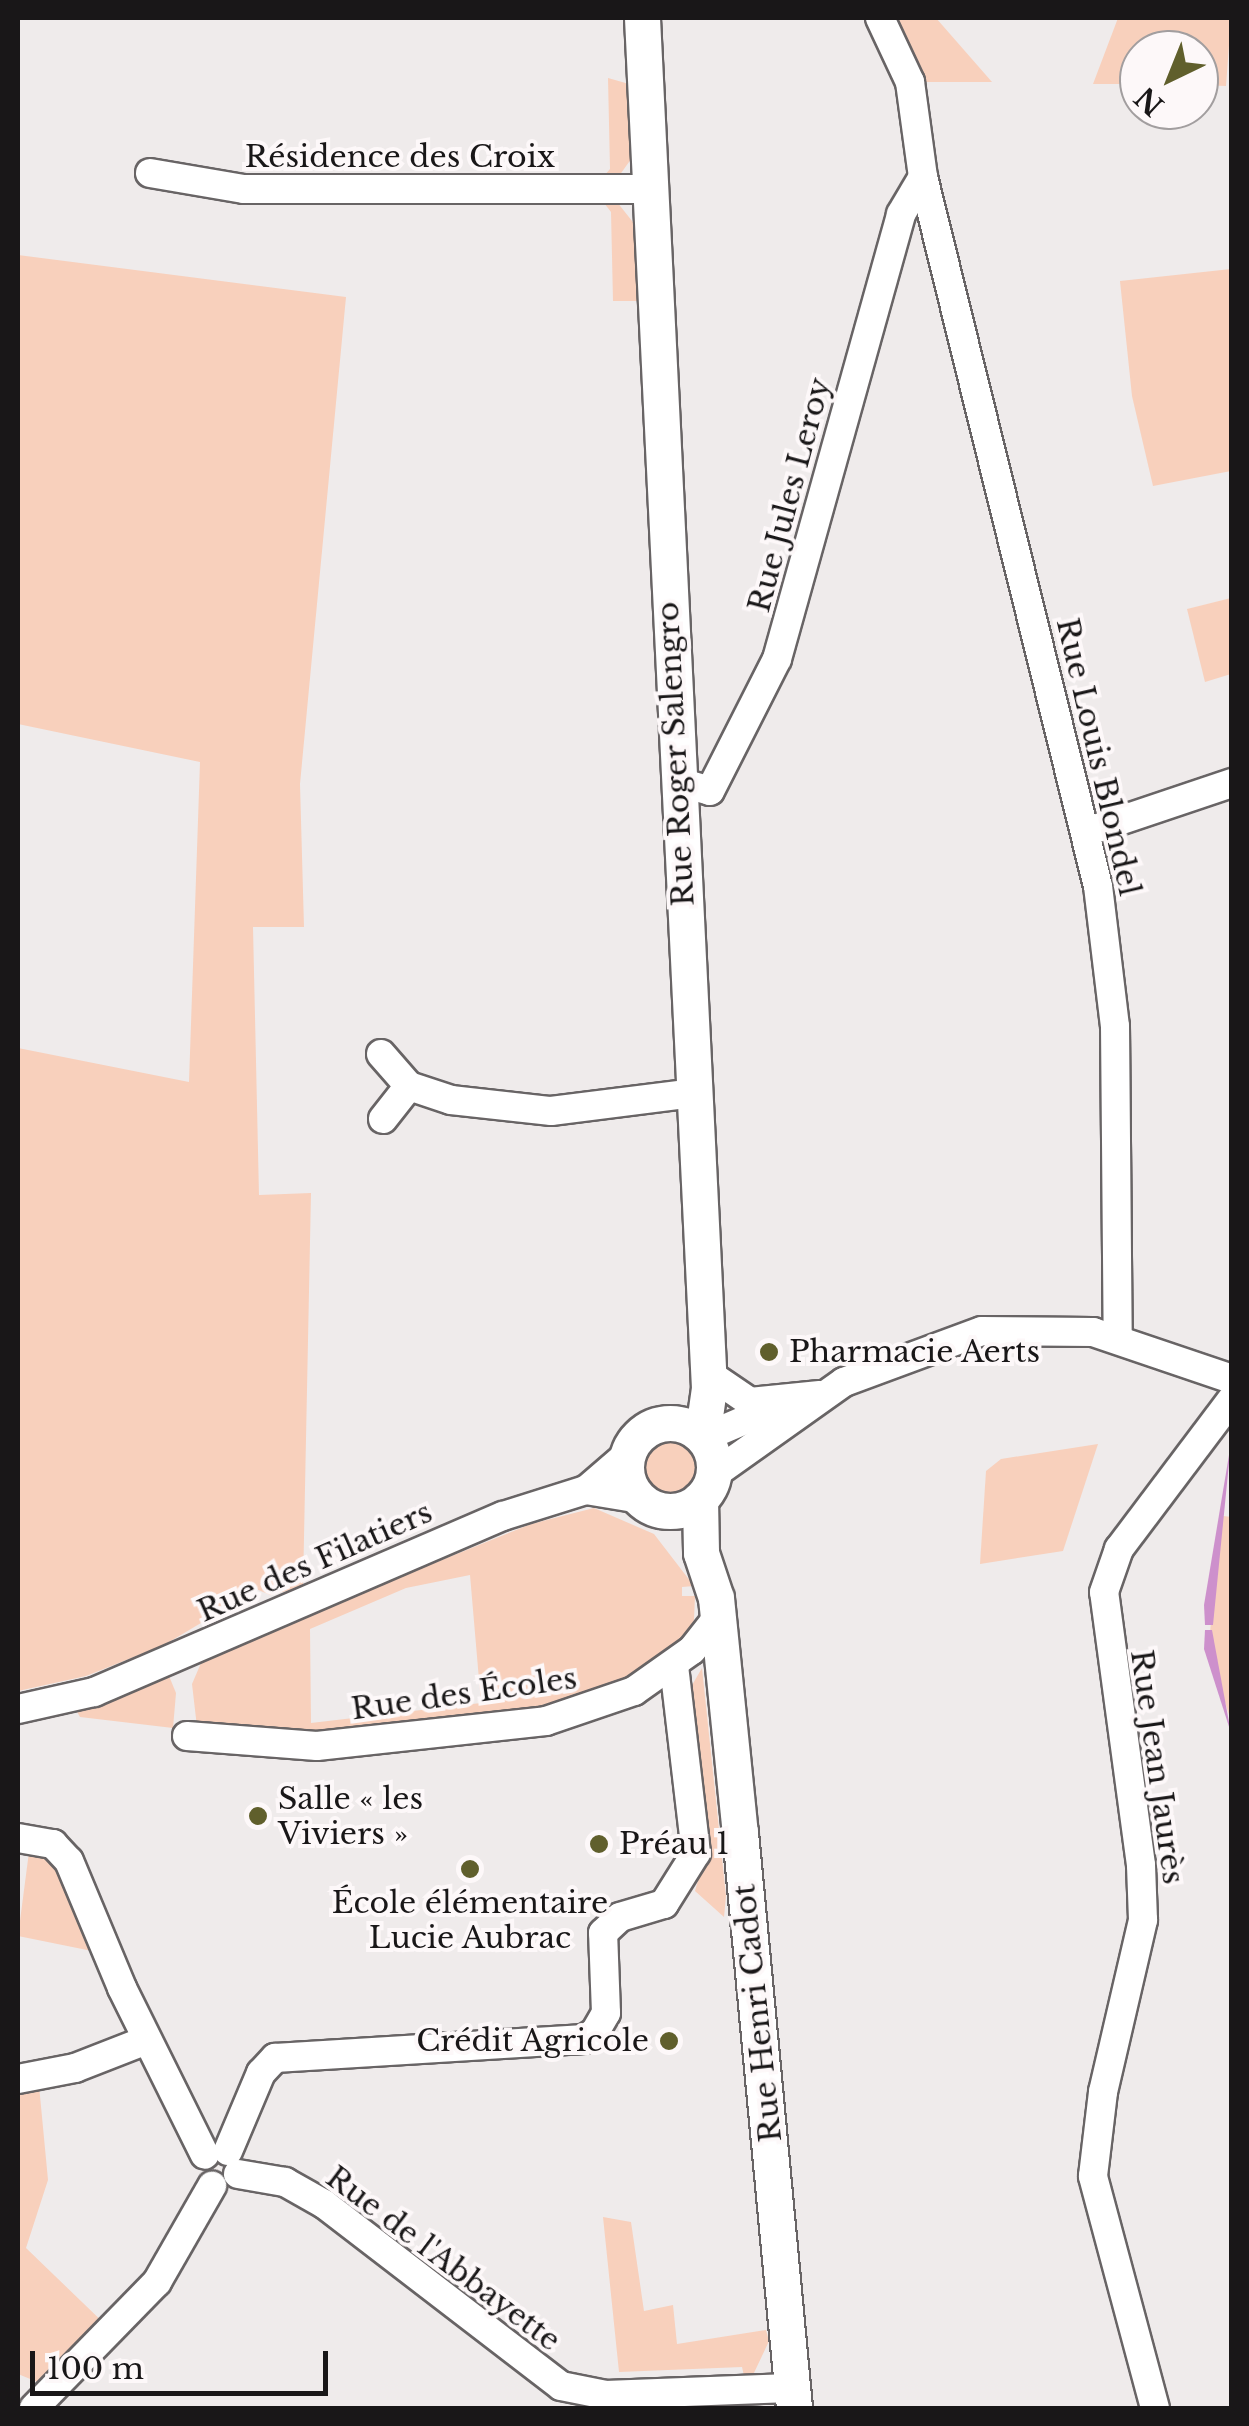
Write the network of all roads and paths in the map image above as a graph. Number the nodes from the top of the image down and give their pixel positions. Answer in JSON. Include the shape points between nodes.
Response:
{"nodes":[{"id":1,"x":642,"y":18,"type":"edge"},
{"id":2,"x":880,"y":18,"type":"edge"},
{"id":3,"x":150,"y":172,"type":"dead end"},
{"id":4,"x":923,"y":177,"type":"junction"},
{"id":5,"x":651,"y":189,"type":"junction"},
{"id":6,"x":679,"y":782,"type":"junction"},
{"id":7,"x":1232,"y":782,"type":"edge"},
{"id":8,"x":1086,"y":832,"type":"junction"},
{"id":9,"x":380,"y":1054,"type":"dead end"},
{"id":10,"x":409,"y":1086,"type":"junction"},
{"id":11,"x":693,"y":1093,"type":"junction"},
{"id":12,"x":383,"y":1118,"type":"dead end"},
{"id":13,"x":1118,"y":1339,"type":"junction"},
{"id":14,"x":706,"y":1372,"type":"junction"},
{"id":15,"x":1232,"y":1379,"type":"edge"},
{"id":16,"x":808,"y":1396,"type":"junction"},
{"id":17,"x":1232,"y":1400,"type":"edge"},
{"id":18,"x":662,"y":1424,"type":"junction"},
{"id":19,"x":703,"y":1437,"type":"junction"},
{"id":20,"x":629,"y":1453,"type":"junction"},
{"id":21,"x":707,"y":1487,"type":"junction"},
{"id":22,"x":586,"y":1490,"type":"junction"},
{"id":23,"x":649,"y":1504,"type":"junction"},
{"id":24,"x":701,"y":1553,"type":"junction"},
{"id":25,"x":718,"y":1617,"type":"junction"},
{"id":26,"x":674,"y":1666,"type":"junction"},
{"id":27,"x":18,"y":1709,"type":"edge"},
{"id":28,"x":187,"y":1736,"type":"dead end"},
{"id":29,"x":18,"y":1838,"type":"edge"},
{"id":30,"x":147,"y":2040,"type":"junction"},
{"id":31,"x":18,"y":2079,"type":"edge"},
{"id":32,"x":224,"y":2160,"type":"junction"},
{"id":33,"x":791,"y":2398,"type":"edge"},
{"id":34,"x":34,"y":2408,"type":"edge"},
{"id":35,"x":1155,"y":2408,"type":"edge"}],
"edges":[{"from":1,"to":5,"type":"main road","name":"Rue Roger Salengro"},
{"from":2,"to":4,"type":"street","name":"Rue Louis Blondel","via":[[910,82]]},
{"from":3,"to":5,"type":"street","name":"Résidence des Croix","via":[[244,189]]},
{"from":4,"to":6,"type":"street","name":"Rue Jules Leroy","via":[[901,214],[777,659],[710,791]]},
{"from":4,"to":8,"type":"street","name":"Rue Louis Blondel"},
{"from":5,"to":6,"type":"main road","name":"Rue Roger Salengro"},
{"from":6,"to":11,"type":"main road","name":"Rue Roger Salengro"},
{"from":7,"to":8,"type":"street"},
{"from":8,"to":13,"type":"street","name":"Rue Louis Blondel","via":[[1115,1026]]},
{"from":9,"to":10,"type":"street"},
{"from":10,"to":11,"type":"street","via":[[451,1100],[551,1111]]},
{"from":10,"to":12,"type":"street"},
{"from":11,"to":14,"type":"main road","name":"Rue Roger Salengro"},
{"from":13,"to":15,"type":"street"},
{"from":13,"to":16,"type":"street","via":[[1063,1328],[982,1330]]},
{"from":14,"to":16,"type":"street","via":[[739,1400]]},
{"from":14,"to":18,"type":"main road"},
{"from":14,"to":19,"type":"main road","name":"Rue Roger Salengro"},
{"from":16,"to":19,"type":"street"},
{"from":16,"to":21,"type":"street"},
{"from":17,"to":35,"type":"street","name":"Rue Jean Jaurès","via":[[1119,1549],[1104,1592],[1141,1865],[1142,1920],[1103,2092],[1093,2176]]},
{"from":18,"to":19,"type":"main road","via":[[684,1425]]},
{"from":18,"to":20,"type":"main road","via":[[638,1437]]},
{"from":19,"to":21,"type":"main road"},
{"from":20,"to":22,"type":"street","name":"Rue des Filatiers"},
{"from":20,"to":23,"type":"main road","via":[[628,1478]]},
{"from":21,"to":23,"type":"main road","via":[[680,1509]]},
{"from":21,"to":24,"type":"main road","name":"Rue Henri Cadot"},
{"from":22,"to":23,"type":"street"},
{"from":22,"to":27,"type":"street","name":"Rue des Filatiers","via":[[503,1516],[94,1692]]},
{"from":23,"to":24,"type":"main road"},
{"from":24,"to":25,"type":"main road","name":"Rue Henri Cadot"},
{"from":25,"to":26,"type":"street","name":"Rue des Écoles"},
{"from":25,"to":33,"type":"main road","name":"Rue Henri Cadot"},
{"from":26,"to":28,"type":"street","name":"Rue des Écoles","via":[[607,1703],[546,1722],[317,1746]]},
{"from":26,"to":32,"type":"street","via":[[696,1853],[664,1904],[620,1917],[604,1933],[606,2014],[594,2032],[584,2039],[275,2058],[261,2074]]},
{"from":29,"to":30,"type":"street","via":[[53,1844],[69,1861]]},
{"from":30,"to":31,"type":"street","via":[[74,2068]]},
{"from":30,"to":32,"type":"street"},
{"from":32,"to":33,"type":"street","name":"Rue de l'Abbayette","via":[[324,2204],[560,2386],[606,2394]]},
{"from":32,"to":34,"type":"street","via":[[228,2186],[212,2186],[157,2282]]}]}
